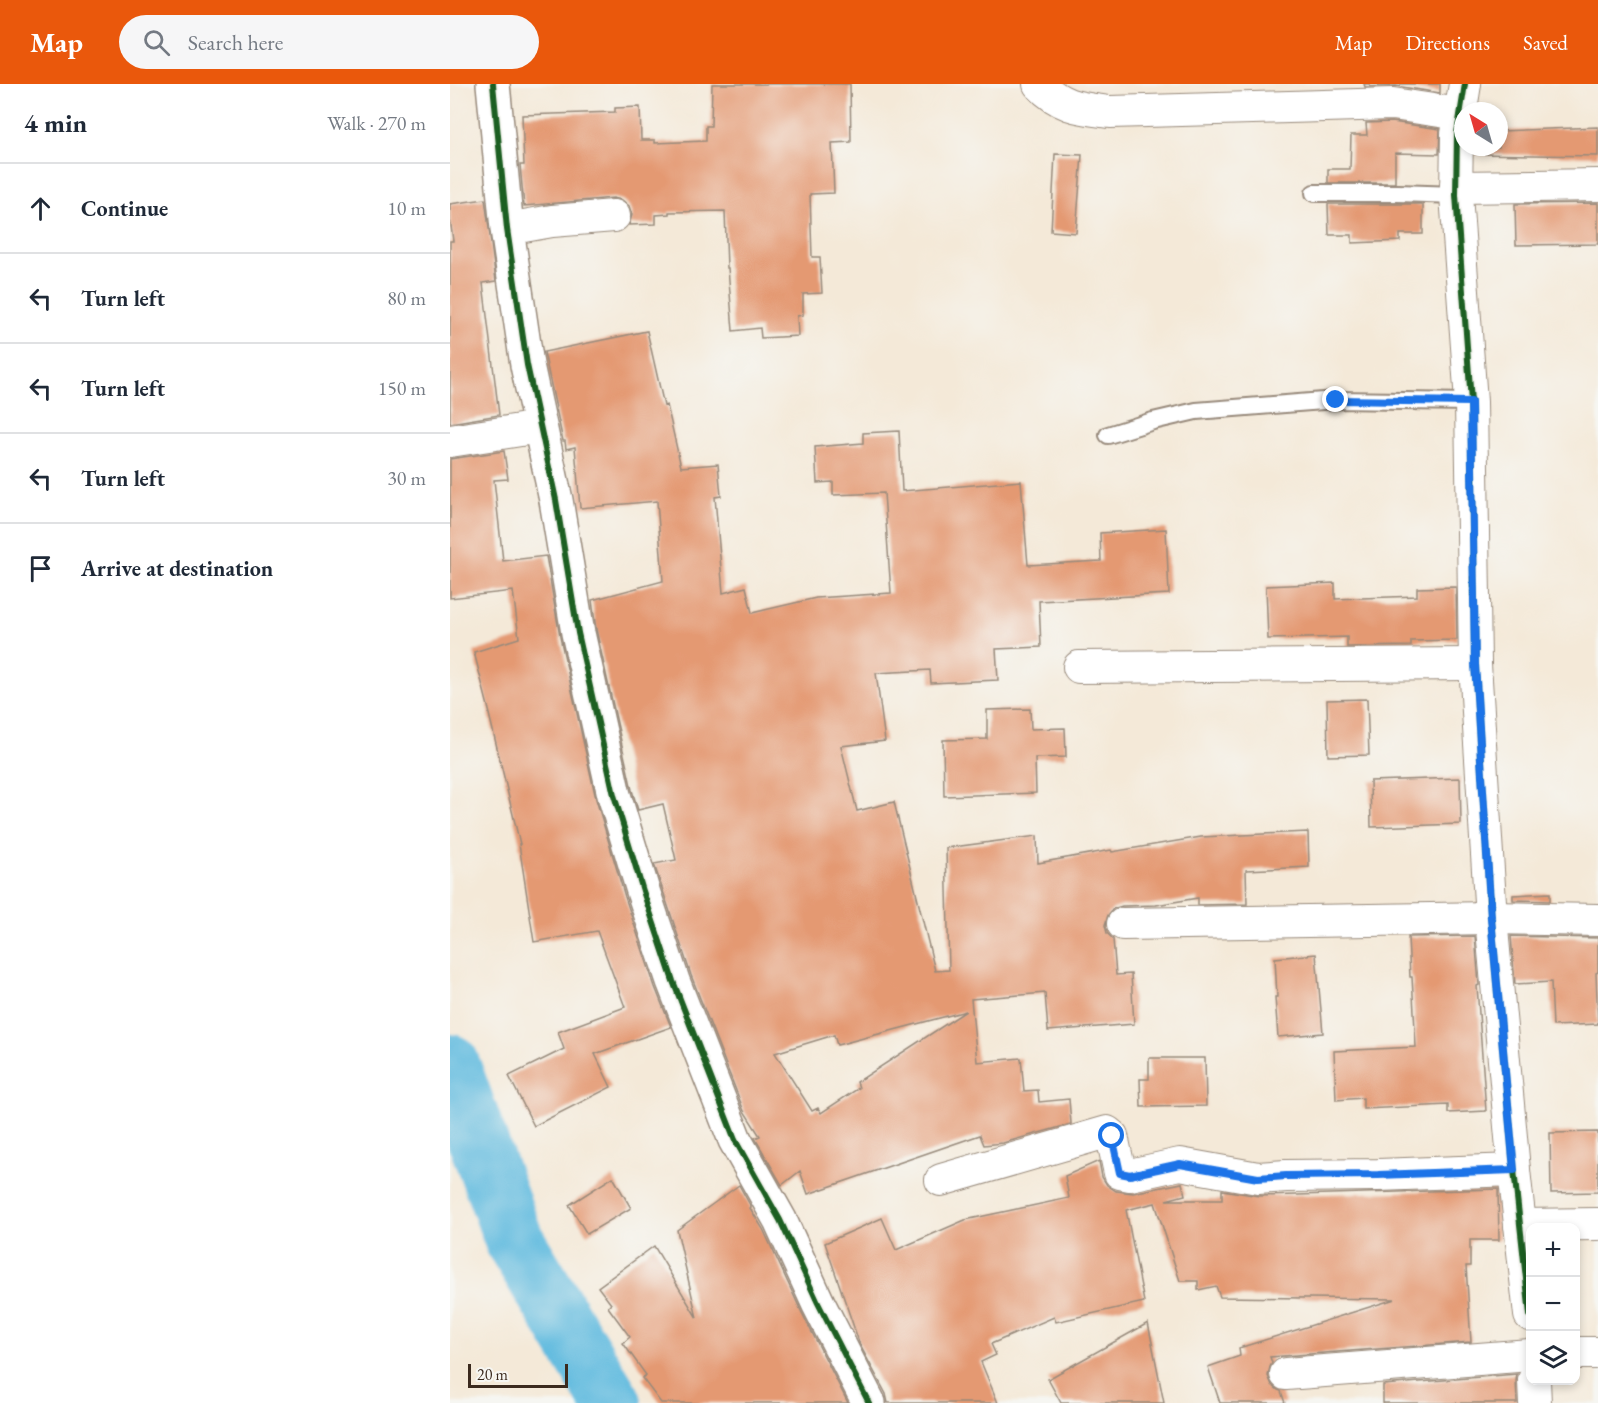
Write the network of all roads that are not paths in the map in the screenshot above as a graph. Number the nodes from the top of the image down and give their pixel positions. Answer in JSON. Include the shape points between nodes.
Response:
{"nodes":[{"id":1,"x":493,"y":84,"type":"edge"},
{"id":2,"x":1039,"y":84,"type":"edge"},
{"id":3,"x":1463,"y":99,"type":"edge"},
{"id":4,"x":1598,"y":184,"type":"edge"},
{"id":5,"x":1456,"y":191,"type":"junction"},
{"id":6,"x":1314,"y":193,"type":"dead end"},
{"id":7,"x":614,"y":216,"type":"dead end"},
{"id":8,"x":507,"y":229,"type":"junction"},
{"id":9,"x":1471,"y":402,"type":"junction"},
{"id":10,"x":540,"y":427,"type":"junction"},
{"id":11,"x":1108,"y":435,"type":"dead end"},
{"id":12,"x":450,"y":441,"type":"edge"},
{"id":13,"x":1475,"y":664,"type":"junction"},
{"id":14,"x":1079,"y":667,"type":"dead end"},
{"id":15,"x":1491,"y":918,"type":"junction"},
{"id":16,"x":1598,"y":920,"type":"edge"},
{"id":17,"x":1124,"y":924,"type":"dead end"},
{"id":18,"x":1514,"y":1170,"type":"junction"},
{"id":19,"x":940,"y":1180,"type":"dead end"},
{"id":20,"x":1598,"y":1224,"type":"edge"},
{"id":21,"x":1520,"y":1225,"type":"junction"},
{"id":22,"x":1526,"y":1279,"type":"edge"},
{"id":23,"x":1580,"y":1353,"type":"edge"},
{"id":24,"x":1598,"y":1353,"type":"edge"},
{"id":25,"x":1526,"y":1354,"type":"edge"},
{"id":26,"x":1286,"y":1374,"type":"dead end"},
{"id":27,"x":1534,"y":1385,"type":"edge"},
{"id":28,"x":869,"y":1403,"type":"edge"},
{"id":29,"x":1535,"y":1403,"type":"edge"}],
"edges":[{"from":1,"to":8,"type":"street"},
{"from":2,"to":3,"type":"street","via":[[1049,95],[1074,107],[1110,112]]},
{"from":3,"to":5,"type":"street"},
{"from":4,"to":5,"type":"street"},
{"from":5,"to":6,"type":"lane"},
{"from":5,"to":9,"type":"street"},
{"from":7,"to":8,"type":"street","via":[[552,220]]},
{"from":8,"to":10,"type":"street"},
{"from":9,"to":11,"type":"lane","via":[[1336,400],[1196,411]]},
{"from":9,"to":13,"type":"street"},
{"from":10,"to":12,"type":"street"},
{"from":10,"to":28,"type":"street","via":[[578,633],[614,795],[673,981],[735,1140],[780,1220]]},
{"from":13,"to":14,"type":"street"},
{"from":13,"to":15,"type":"street"},
{"from":15,"to":16,"type":"street"},
{"from":15,"to":17,"type":"street"},
{"from":15,"to":18,"type":"street"},
{"from":18,"to":19,"type":"street","via":[[1258,1178],[1180,1164],[1130,1175],[1120,1173],[1112,1136],[1107,1132]]},
{"from":18,"to":21,"type":"street"},
{"from":20,"to":21,"type":"street"},
{"from":21,"to":22,"type":"street"},
{"from":23,"to":24,"type":"street"},
{"from":25,"to":26,"type":"street"},
{"from":27,"to":29,"type":"street"}]}
